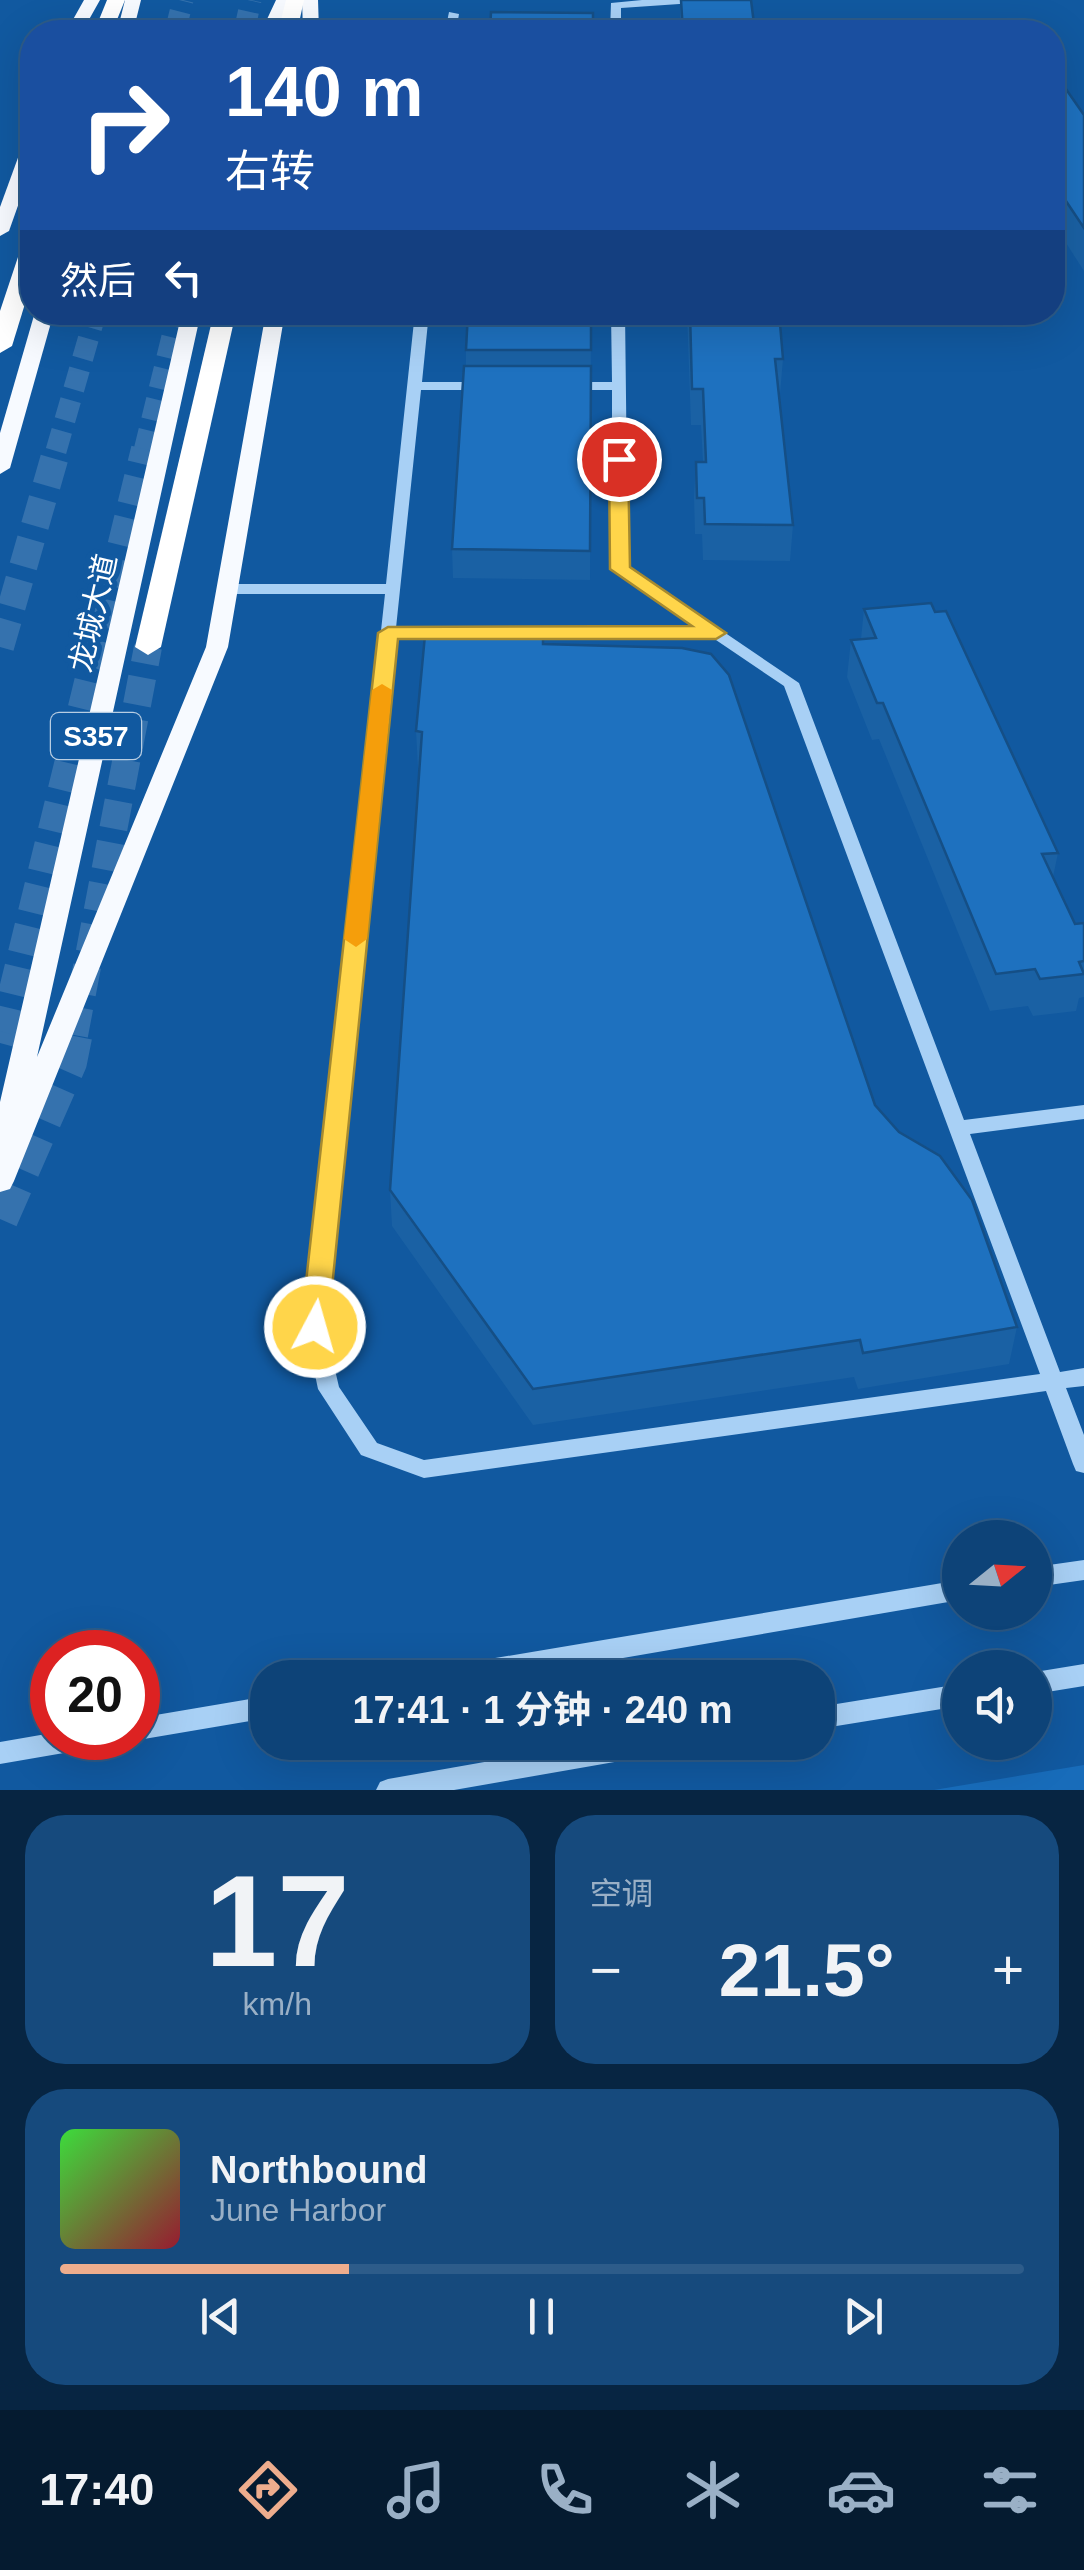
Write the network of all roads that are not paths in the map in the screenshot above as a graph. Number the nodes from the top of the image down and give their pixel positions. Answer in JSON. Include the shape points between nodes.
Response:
{"nodes":[{"id":1,"x":694,"y":0,"type":"edge"},
{"id":2,"x":453,"y":14,"type":"dead end"},
{"id":3,"x":452,"y":20,"type":"edge"},
{"id":4,"x":615,"y":20,"type":"edge"},
{"id":5,"x":20,"y":177,"type":"edge"},
{"id":6,"x":0,"y":231,"type":"edge"},
{"id":7,"x":20,"y":285,"type":"edge"},
{"id":8,"x":41,"y":325,"type":"edge"},
{"id":9,"x":189,"y":325,"type":"edge"},
{"id":10,"x":222,"y":325,"type":"edge"},
{"id":11,"x":274,"y":325,"type":"edge"},
{"id":12,"x":421,"y":325,"type":"edge"},
{"id":13,"x":618,"y":325,"type":"edge"},
{"id":14,"x":0,"y":346,"type":"edge"},
{"id":15,"x":414,"y":386,"type":"junction"},
{"id":16,"x":507,"y":386,"type":"edge"},
{"id":17,"x":544,"y":386,"type":"edge"},
{"id":18,"x":618,"y":386,"type":"junction"},
{"id":19,"x":0,"y":468,"type":"edge"},
{"id":20,"x":228,"y":589,"type":"junction"},
{"id":21,"x":392,"y":589,"type":"junction"},
{"id":22,"x":388,"y":633,"type":"junction"},
{"id":23,"x":716,"y":633,"type":"junction"},
{"id":24,"x":148,"y":647,"type":"tunnel mouth"},
{"id":25,"x":1084,"y":1112,"type":"edge"},
{"id":26,"x":958,"y":1128,"type":"junction"},
{"id":27,"x":0,"y":1160,"type":"edge"},
{"id":28,"x":0,"y":1181,"type":"edge"},
{"id":29,"x":1084,"y":1377,"type":"edge"},
{"id":30,"x":1053,"y":1382,"type":"junction"},
{"id":31,"x":1084,"y":1464,"type":"edge"},
{"id":32,"x":1084,"y":1570,"type":"edge"},
{"id":33,"x":1052,"y":1575,"type":"edge"},
{"id":34,"x":942,"y":1593,"type":"edge"},
{"id":35,"x":548,"y":1660,"type":"edge"},
{"id":36,"x":1084,"y":1676,"type":"edge"},
{"id":37,"x":1052,"y":1681,"type":"edge"},
{"id":38,"x":942,"y":1698,"type":"edge"},
{"id":39,"x":250,"y":1710,"type":"edge"},
{"id":40,"x":835,"y":1715,"type":"edge"},
{"id":41,"x":160,"y":1725,"type":"edge"},
{"id":42,"x":30,"y":1748,"type":"edge"},
{"id":43,"x":0,"y":1753,"type":"edge"},
{"id":44,"x":562,"y":1760,"type":"edge"},
{"id":45,"x":388,"y":1790,"type":"edge"}],
"edges":[{"from":1,"to":4,"type":"street","via":[[615,5]]},
{"from":2,"to":3,"type":"street"},
{"from":5,"to":6,"type":"main road"},
{"from":7,"to":14,"type":"highway"},
{"from":8,"to":19,"type":"main road"},
{"from":9,"to":27,"type":"main road","name":"龙城大道","number":"S357"},
{"from":10,"to":24,"type":"highway"},
{"from":11,"to":20,"type":"main road"},
{"from":12,"to":15,"type":"street"},
{"from":13,"to":18,"type":"street"},
{"from":15,"to":16,"type":"street"},
{"from":15,"to":21,"type":"street"},
{"from":17,"to":18,"type":"street"},
{"from":18,"to":23,"type":"street","via":[[620,569]]},
{"from":20,"to":21,"type":"street"},
{"from":20,"to":28,"type":"main road","via":[[217,647]]},
{"from":21,"to":22,"type":"street"},
{"from":22,"to":23,"type":"street"},
{"from":22,"to":30,"type":"street","via":[[315,1327],[328,1389],[369,1449],[424,1469]]},
{"from":23,"to":26,"type":"street","via":[[791,684]]},
{"from":25,"to":26,"type":"street"},
{"from":26,"to":30,"type":"street"},
{"from":29,"to":30,"type":"street"},
{"from":30,"to":31,"type":"street"},
{"from":32,"to":33,"type":"street"},
{"from":34,"to":35,"type":"street"},
{"from":36,"to":37,"type":"street"},
{"from":38,"to":40,"type":"street"},
{"from":39,"to":41,"type":"street"},
{"from":42,"to":43,"type":"street"},
{"from":44,"to":45,"type":"street"}]}
